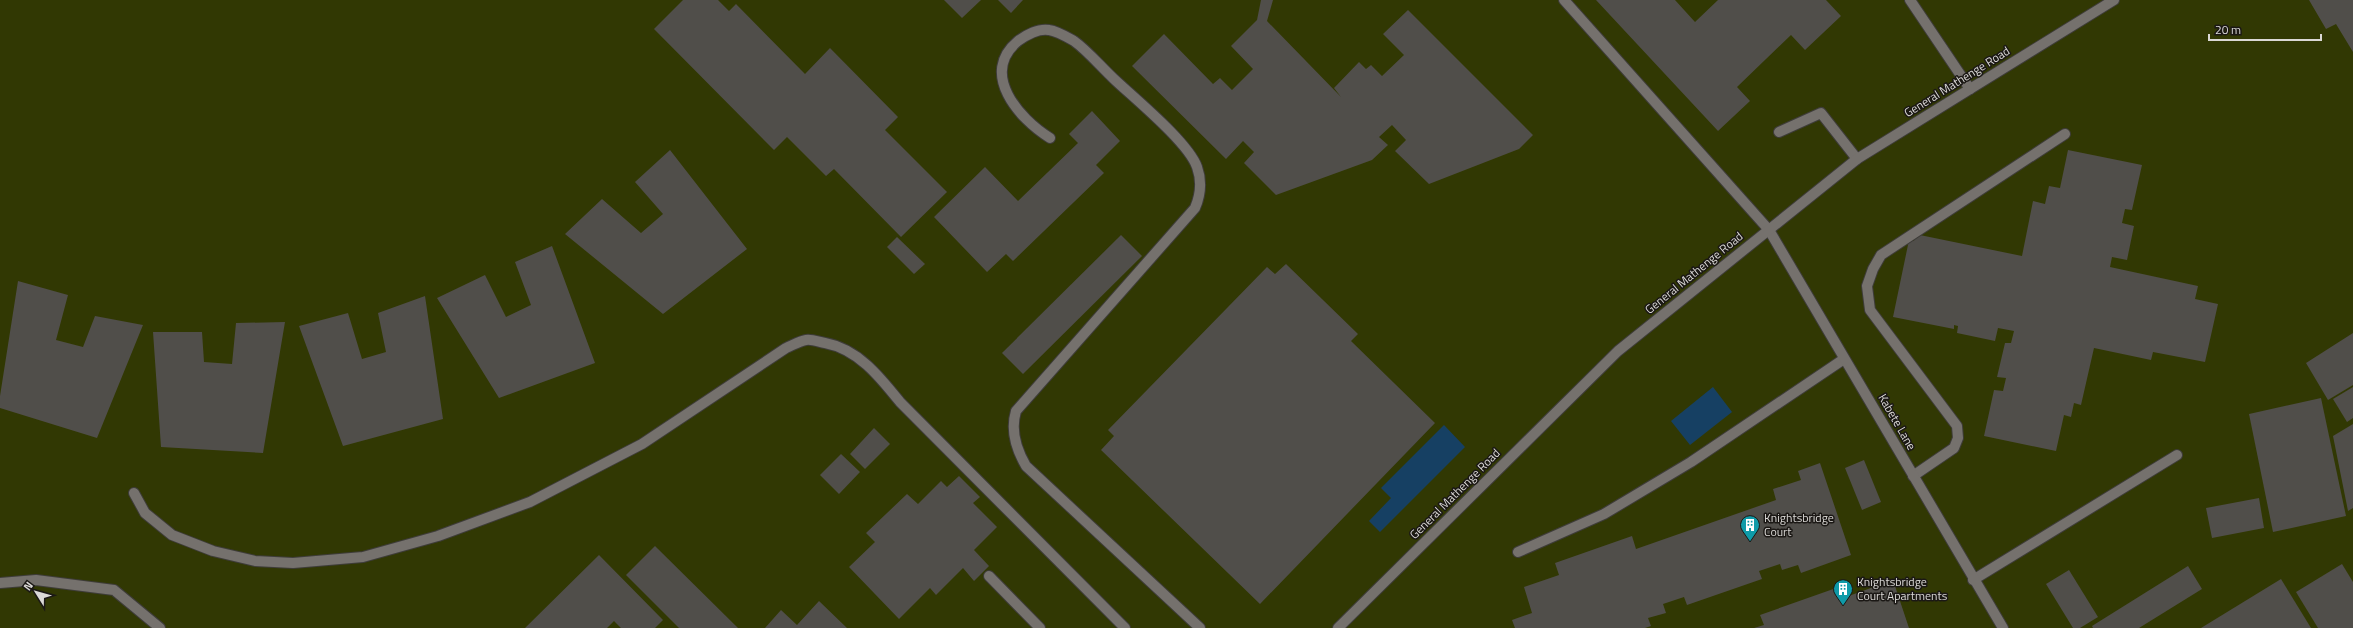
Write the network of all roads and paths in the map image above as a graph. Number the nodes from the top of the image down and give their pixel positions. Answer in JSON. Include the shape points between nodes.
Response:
{"nodes":[{"id":1,"x":1564,"y":0,"type":"edge"},
{"id":2,"x":1910,"y":0,"type":"edge"},
{"id":3,"x":2114,"y":0,"type":"edge"},
{"id":4,"x":1970,"y":89,"type":"junction"},
{"id":5,"x":1779,"y":132,"type":"dead end"},
{"id":6,"x":2065,"y":134,"type":"dead end"},
{"id":7,"x":1050,"y":138,"type":"dead end"},
{"id":8,"x":1857,"y":159,"type":"junction"},
{"id":9,"x":1769,"y":230,"type":"junction"},
{"id":10,"x":1844,"y":359,"type":"junction"},
{"id":11,"x":2177,"y":455,"type":"dead end"},
{"id":12,"x":1913,"y":476,"type":"junction"},
{"id":13,"x":134,"y":493,"type":"dead end"},
{"id":14,"x":1518,"y":552,"type":"dead end"},
{"id":15,"x":989,"y":576,"type":"dead end"},
{"id":16,"x":1973,"y":580,"type":"junction"},
{"id":17,"x":0,"y":583,"type":"edge"},
{"id":18,"x":160,"y":628,"type":"edge"},
{"id":19,"x":1040,"y":628,"type":"edge"},
{"id":20,"x":1125,"y":628,"type":"edge"},
{"id":21,"x":1200,"y":628,"type":"edge"},
{"id":22,"x":1338,"y":628,"type":"edge"},
{"id":23,"x":2003,"y":628,"type":"edge"}],
"edges":[{"from":1,"to":9,"type":"street","name":"Kabete Lane"},
{"from":2,"to":4,"type":"street"},
{"from":3,"to":4,"type":"street","name":"General Mathenge Road"},
{"from":4,"to":8,"type":"street","name":"General Mathenge Road"},
{"from":5,"to":8,"type":"street","via":[[1821,113]]},
{"from":6,"to":12,"type":"street","via":[[1881,255],[1873,269],[1867,286],[1870,310],[1957,426],[1958,438],[1954,448]]},
{"from":7,"to":21,"type":"street","via":[[1031,124],[1009,98],[1003,87],[1002,74],[1003,63],[1013,45],[1025,36],[1048,30],[1074,42],[1181,143],[1197,166],[1201,186],[1195,208],[1016,411],[1013,422],[1018,451],[1026,466]]},
{"from":8,"to":9,"type":"street","name":"General Mathenge Road"},
{"from":9,"to":10,"type":"street","name":"Kabete Lane"},
{"from":9,"to":22,"type":"street","name":"General Mathenge Road","via":[[1618,351]]},
{"from":10,"to":12,"type":"street","name":"Kabete Lane"},
{"from":10,"to":14,"type":"street","via":[[1691,462],[1604,514]]},
{"from":11,"to":16,"type":"street"},
{"from":12,"to":16,"type":"street","name":"Kabete Lane"},
{"from":13,"to":20,"type":"street","via":[[145,513],[172,534],[213,551],[255,561],[293,563],[363,557],[438,536],[530,502],[642,444],[786,348],[807,340],[816,341],[834,344],[861,360],[904,407]]},
{"from":15,"to":19,"type":"street"},
{"from":16,"to":23,"type":"street","name":"Kabete Lane"},
{"from":17,"to":18,"type":"street","via":[[36,580],[114,590]]}]}
